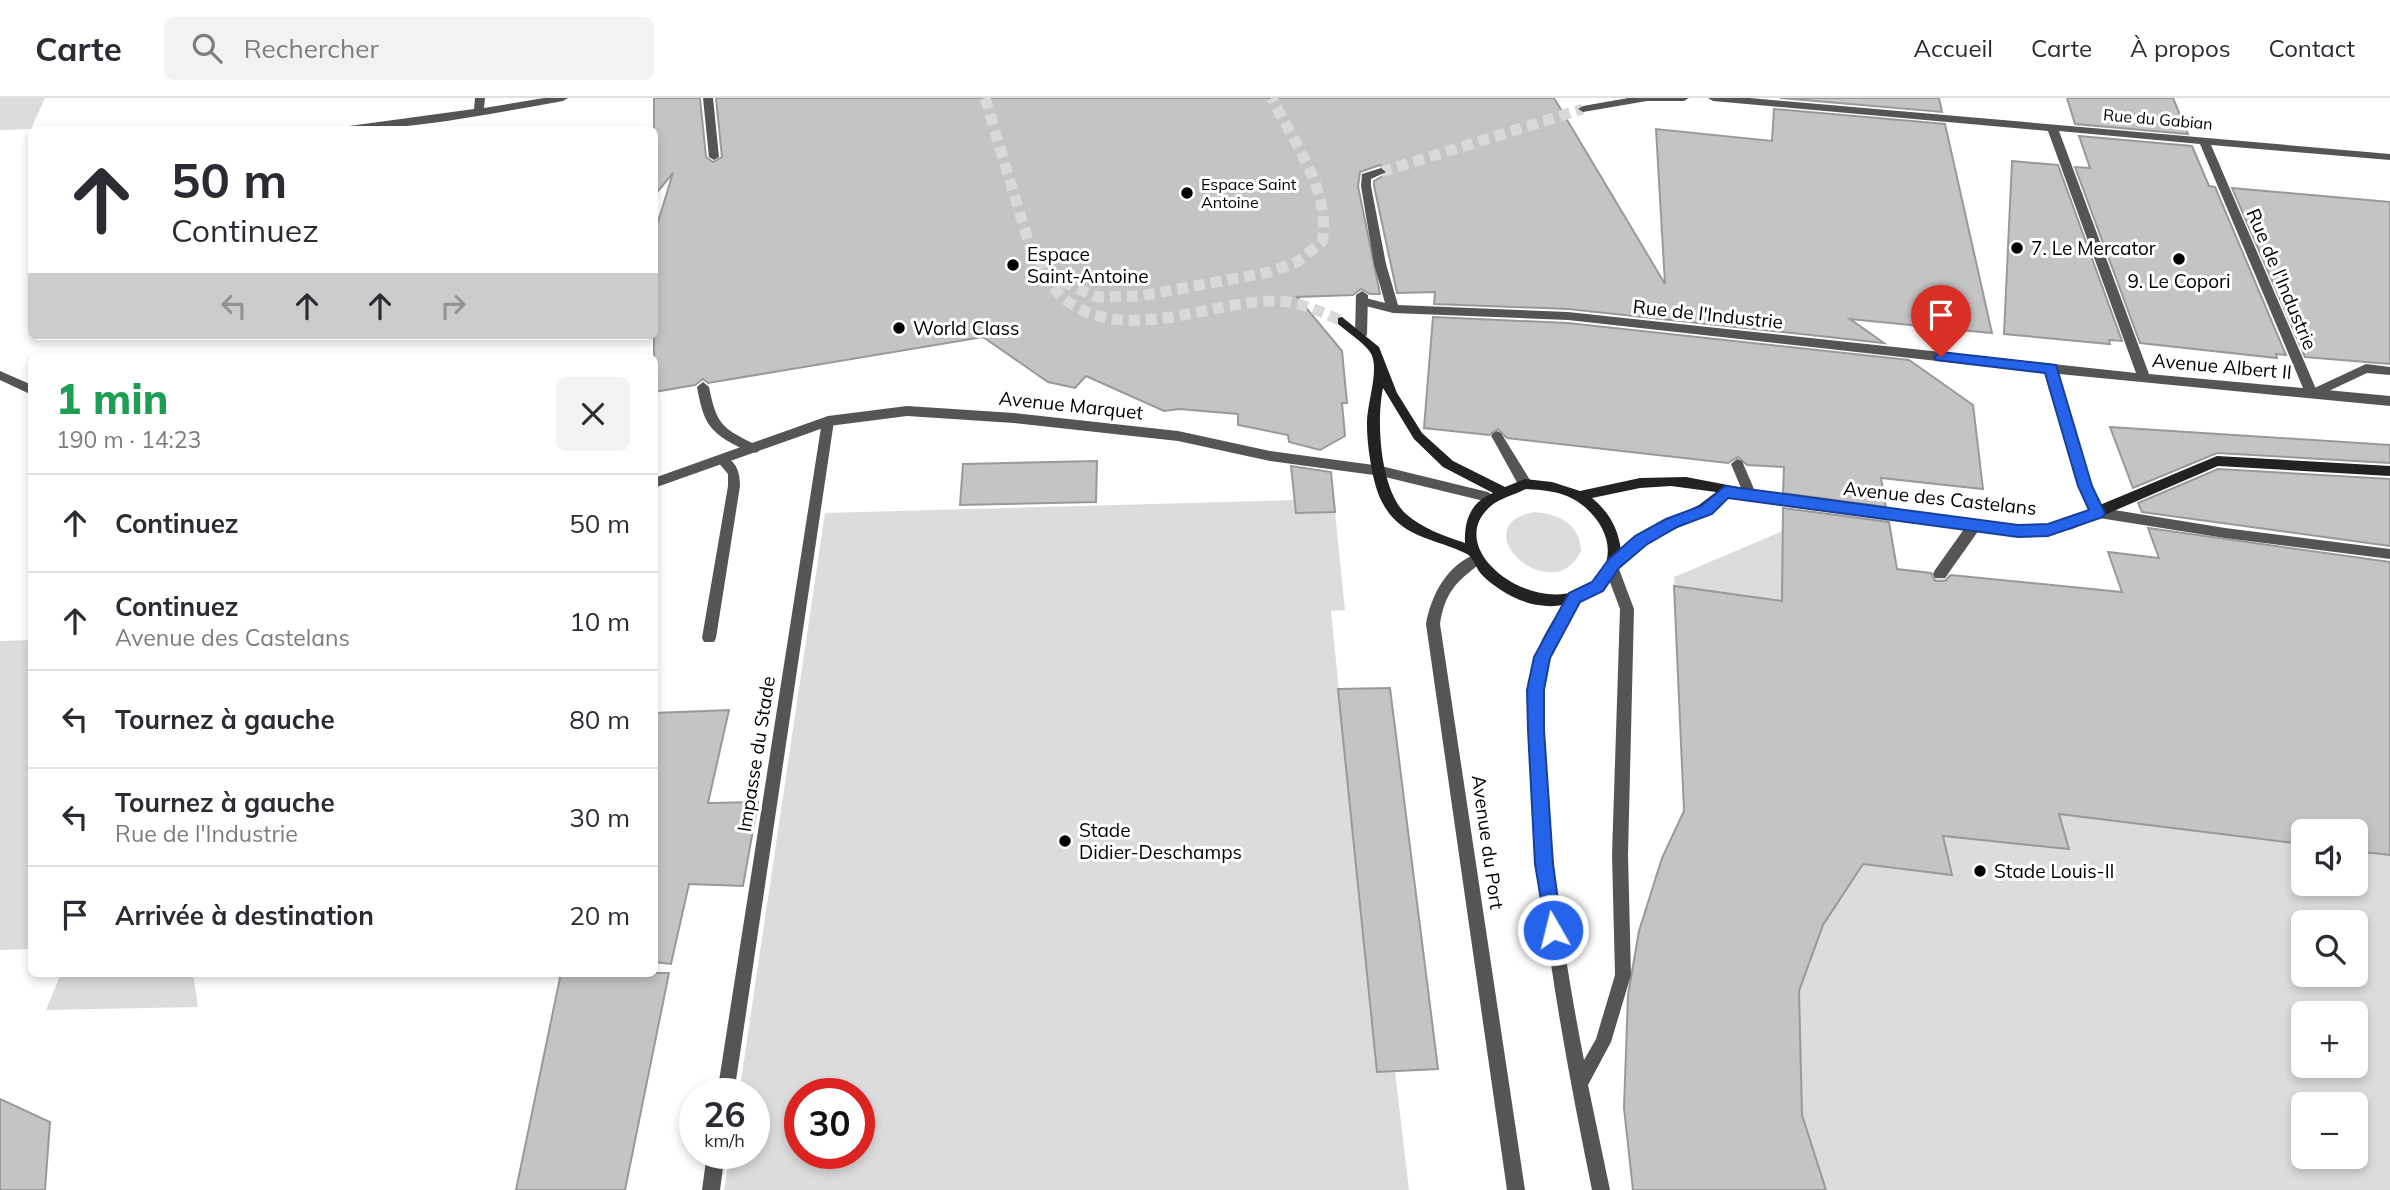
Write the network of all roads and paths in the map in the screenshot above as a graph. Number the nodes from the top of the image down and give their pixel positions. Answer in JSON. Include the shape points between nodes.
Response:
{"nodes":[{"id":1,"x":480,"y":98,"type":"edge"},
{"id":2,"x":562,"y":98,"type":"edge"},
{"id":3,"x":708,"y":98,"type":"edge"},
{"id":4,"x":1684,"y":98,"type":"edge"},
{"id":5,"x":1713,"y":98,"type":"edge"},
{"id":6,"x":1583,"y":109,"type":"tunnel mouth"},
{"id":7,"x":479,"y":112,"type":"junction"},
{"id":8,"x":372,"y":126,"type":"edge"},
{"id":9,"x":2052,"y":128,"type":"junction"},
{"id":10,"x":2204,"y":140,"type":"junction"},
{"id":11,"x":714,"y":157,"type":"dead end"},
{"id":12,"x":2390,"y":157,"type":"edge"},
{"id":13,"x":1381,"y":172,"type":"tunnel mouth"},
{"id":14,"x":1393,"y":309,"type":"junction"},
{"id":15,"x":1342,"y":321,"type":"tunnel mouth"},
{"id":16,"x":1361,"y":335,"type":"junction"},
{"id":17,"x":1381,"y":369,"type":"junction"},
{"id":18,"x":2051,"y":369,"type":"junction"},
{"id":19,"x":2390,"y":371,"type":"edge"},
{"id":20,"x":0,"y":375,"type":"edge"},
{"id":21,"x":2144,"y":378,"type":"junction"},
{"id":22,"x":703,"y":387,"type":"dead end"},
{"id":23,"x":28,"y":389,"type":"edge"},
{"id":24,"x":2312,"y":394,"type":"junction"},
{"id":25,"x":2390,"y":401,"type":"edge"},
{"id":26,"x":828,"y":421,"type":"junction"},
{"id":27,"x":1497,"y":436,"type":"dead end"},
{"id":28,"x":754,"y":449,"type":"junction"},
{"id":29,"x":723,"y":461,"type":"junction"},
{"id":30,"x":1737,"y":464,"type":"dead end"},
{"id":31,"x":1381,"y":471,"type":"junction"},
{"id":32,"x":2390,"y":471,"type":"edge"},
{"id":33,"x":658,"y":482,"type":"edge"},
{"id":34,"x":1525,"y":484,"type":"junction"},
{"id":35,"x":1725,"y":491,"type":"junction"},
{"id":36,"x":1494,"y":494,"type":"junction"},
{"id":37,"x":1580,"y":496,"type":"junction"},
{"id":38,"x":1751,"y":496,"type":"junction"},
{"id":39,"x":2098,"y":513,"type":"junction"},
{"id":40,"x":1974,"y":526,"type":"junction"},
{"id":41,"x":2390,"y":554,"type":"edge"},
{"id":42,"x":1475,"y":555,"type":"junction"},
{"id":43,"x":1613,"y":567,"type":"junction"},
{"id":44,"x":1940,"y":573,"type":"dead end"},
{"id":45,"x":1575,"y":598,"type":"junction"},
{"id":46,"x":709,"y":638,"type":"dead end"},
{"id":47,"x":728,"y":1078,"type":"edge"},
{"id":48,"x":1579,"y":1085,"type":"junction"},
{"id":49,"x":714,"y":1169,"type":"edge"},
{"id":50,"x":711,"y":1190,"type":"edge"},
{"id":51,"x":1516,"y":1190,"type":"edge"},
{"id":52,"x":1601,"y":1190,"type":"edge"}],
"edges":[{"from":1,"to":7,"type":"street"},
{"from":2,"to":7,"type":"street"},
{"from":3,"to":11,"type":"street"},
{"from":4,"to":6,"type":"street","via":[[1647,98]]},
{"from":5,"to":9,"type":"street","name":"Rue du Gabian"},
{"from":7,"to":8,"type":"street"},
{"from":9,"to":10,"type":"street","name":"Rue du Gabian"},
{"from":9,"to":21,"type":"street"},
{"from":10,"to":12,"type":"street","name":"Rue du Gabian"},
{"from":10,"to":24,"type":"street","name":"Rue de l'Industrie"},
{"from":13,"to":14,"type":"street","via":[[1366,177],[1366,186]]},
{"from":14,"to":16,"type":"street","name":"Rue de l'Industrie","via":[[1362,298]]},
{"from":14,"to":18,"type":"street","name":"Rue de l'Industrie","via":[[1568,316]]},
{"from":15,"to":16,"type":"street"},
{"from":16,"to":17,"type":"street","via":[[1376,350]]},
{"from":17,"to":31,"type":"street","via":[[1371,430]]},
{"from":17,"to":36,"type":"street","via":[[1418,436],[1448,464]]},
{"from":18,"to":21,"type":"street","name":"Avenue Albert II"},
{"from":18,"to":39,"type":"street","via":[[2085,486]]},
{"from":19,"to":24,"type":"street","via":[[2366,368]]},
{"from":20,"to":23,"type":"street"},
{"from":21,"to":24,"type":"street","name":"Avenue Albert II"},
{"from":22,"to":28,"type":"street","via":[[708,417],[717,430]]},
{"from":24,"to":25,"type":"street","name":"Avenue Albert II"},
{"from":26,"to":28,"type":"street","name":"Avenue Marquet"},
{"from":26,"to":31,"type":"street","name":"Avenue Marquet","via":[[906,411],[1014,418],[1178,436],[1270,456]]},
{"from":26,"to":47,"type":"street","name":"Impasse du Stade"},
{"from":27,"to":34,"type":"street"},
{"from":28,"to":29,"type":"street","name":"Avenue Marquet"},
{"from":29,"to":33,"type":"street","name":"Avenue Marquet"},
{"from":29,"to":46,"type":"street","via":[[734,473],[734,486]]},
{"from":30,"to":38,"type":"street"},
{"from":31,"to":36,"type":"street","name":"Avenue Marquet"},
{"from":31,"to":42,"type":"street","via":[[1387,499],[1398,512],[1432,537]]},
{"from":32,"to":39,"type":"street","name":"Avenue des Castelans","via":[[2217,461]]},
{"from":34,"to":36,"type":"street"},
{"from":34,"to":37,"type":"street","via":[[1553,486]]},
{"from":35,"to":37,"type":"street","name":"Avenue des Castelans","via":[[1673,481]]},
{"from":35,"to":38,"type":"street","name":"Avenue des Castelans"},
{"from":35,"to":43,"type":"street","via":[[1707,510],[1641,541]]},
{"from":36,"to":42,"type":"street","via":[[1478,508],[1472,521]]},
{"from":37,"to":43,"type":"street","via":[[1610,527],[1616,545]]},
{"from":38,"to":40,"type":"street","name":"Avenue des Castelans"},
{"from":39,"to":40,"type":"street","name":"Avenue des Castelans","via":[[2048,530]]},
{"from":39,"to":41,"type":"street"},
{"from":40,"to":44,"type":"street"},
{"from":42,"to":45,"type":"street","via":[[1498,582],[1529,597]]},
{"from":42,"to":51,"type":"street","name":"Avenue du Port","via":[[1436,599],[1433,624]]},
{"from":43,"to":45,"type":"street","via":[[1597,587]]},
{"from":43,"to":48,"type":"street","via":[[1627,608],[1620,855],[1623,975],[1602,1042]]},
{"from":45,"to":48,"type":"street","via":[[1542,657],[1536,730],[1544,864]]},
{"from":48,"to":52,"type":"street"},
{"from":49,"to":50,"type":"street"}]}
